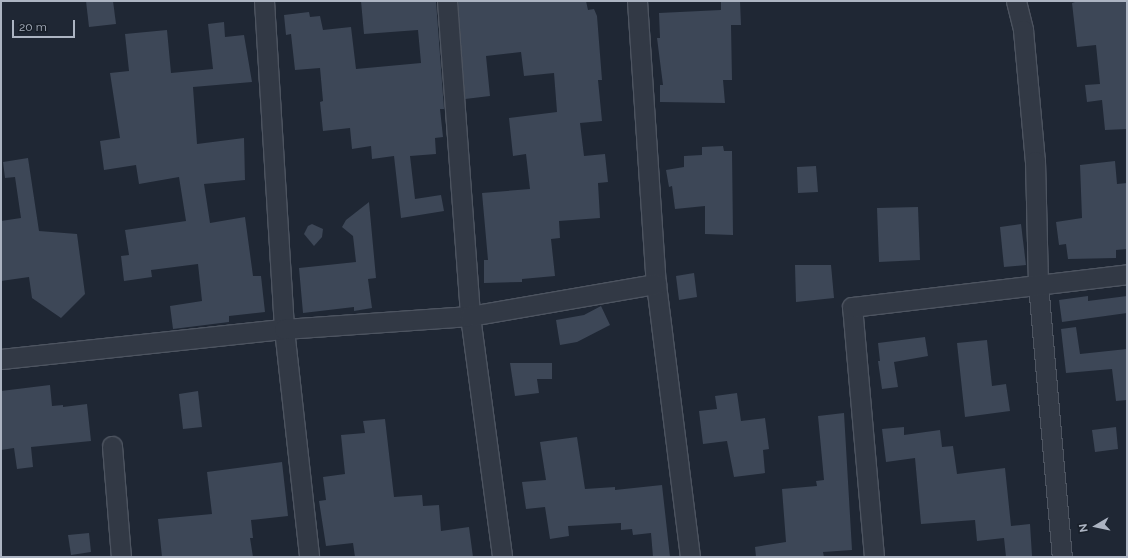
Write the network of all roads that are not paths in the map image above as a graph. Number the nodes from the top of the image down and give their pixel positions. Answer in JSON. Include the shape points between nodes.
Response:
{"nodes":[{"id":1,"x":264,"y":1,"type":"edge"},
{"id":2,"x":447,"y":1,"type":"edge"},
{"id":3,"x":637,"y":1,"type":"edge"},
{"id":4,"x":1016,"y":1,"type":"edge"},
{"id":5,"x":1127,"y":274,"type":"edge"},
{"id":6,"x":656,"y":284,"type":"junction"},
{"id":7,"x":1038,"y":284,"type":"junction"},
{"id":8,"x":470,"y":316,"type":"junction"},
{"id":9,"x":284,"y":329,"type":"junction"},
{"id":10,"x":1,"y":359,"type":"edge"},
{"id":11,"x":112,"y":446,"type":"dead end"},
{"id":12,"x":121,"y":557,"type":"edge"},
{"id":13,"x":309,"y":557,"type":"edge"},
{"id":14,"x":502,"y":557,"type":"edge"},
{"id":15,"x":690,"y":557,"type":"edge"},
{"id":16,"x":874,"y":557,"type":"edge"},
{"id":17,"x":1062,"y":557,"type":"edge"}],
"edges":[{"from":1,"to":9,"type":"street"},
{"from":2,"to":8,"type":"street"},
{"from":3,"to":6,"type":"street"},
{"from":4,"to":7,"type":"street","via":[[1023,30],[1035,153],[1039,240]]},
{"from":5,"to":7,"type":"street"},
{"from":6,"to":8,"type":"street"},
{"from":6,"to":15,"type":"street"},
{"from":7,"to":16,"type":"street","via":[[852,306]]},
{"from":7,"to":17,"type":"street"},
{"from":8,"to":9,"type":"street"},
{"from":8,"to":14,"type":"street"},
{"from":9,"to":10,"type":"street"},
{"from":9,"to":13,"type":"street"},
{"from":11,"to":12,"type":"street"}]}
